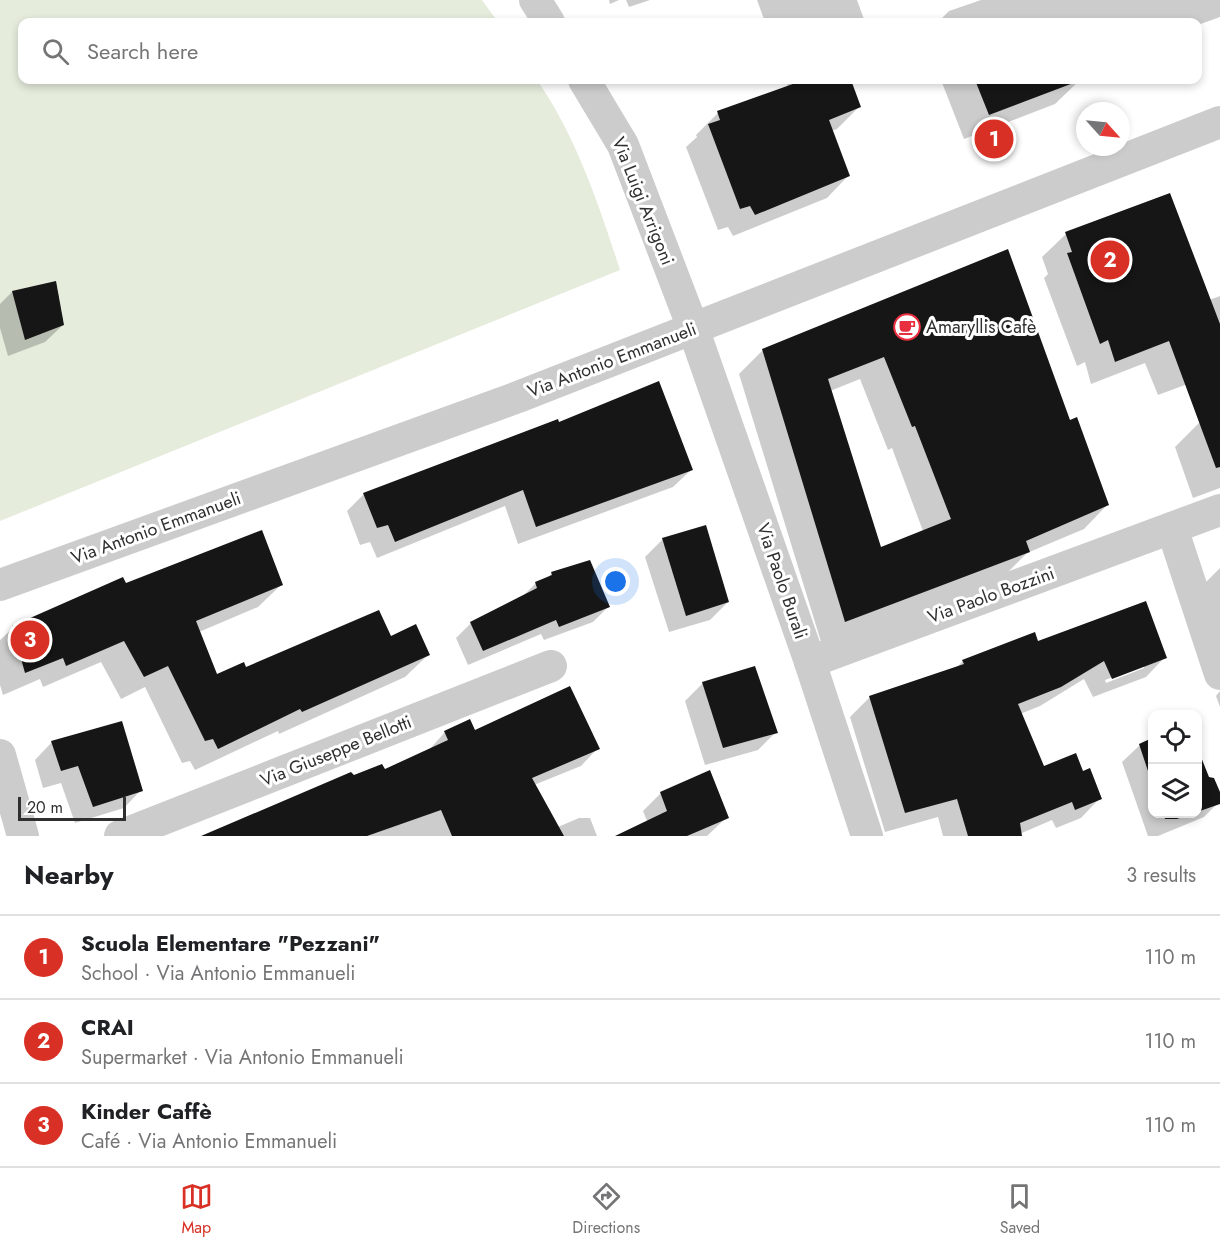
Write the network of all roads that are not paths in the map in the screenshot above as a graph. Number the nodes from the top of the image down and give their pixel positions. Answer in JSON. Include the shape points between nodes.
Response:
{"nodes":[{"id":1,"x":535,"y":0,"type":"edge"},
{"id":2,"x":546,"y":18,"type":"edge"},
{"id":3,"x":586,"y":84,"type":"edge"},
{"id":4,"x":1220,"y":122,"type":"edge"},
{"id":5,"x":693,"y":328,"type":"junction"},
{"id":6,"x":1220,"y":510,"type":"edge"},
{"id":7,"x":1172,"y":528,"type":"junction"},
{"id":8,"x":0,"y":585,"type":"edge"},
{"id":9,"x":810,"y":662,"type":"junction"},
{"id":10,"x":551,"y":666,"type":"dead end"},
{"id":11,"x":1220,"y":674,"type":"edge"},
{"id":12,"x":0,"y":755,"type":"edge"},
{"id":13,"x":23,"y":836,"type":"edge"},
{"id":14,"x":120,"y":836,"type":"edge"},
{"id":15,"x":867,"y":836,"type":"edge"}],
"edges":[{"from":1,"to":2,"type":"street"},
{"from":3,"to":5,"type":"street","name":"Via Luigi Arrigoni","via":[[623,145]]},
{"from":4,"to":5,"type":"street","name":"Via Antonio Emmanueli"},
{"from":5,"to":8,"type":"street","name":"Via Antonio Emmanueli","via":[[518,397]]},
{"from":5,"to":9,"type":"street","name":"Via Paolo Burali"},
{"from":6,"to":7,"type":"street","name":"Via Paolo Bozzini"},
{"from":7,"to":9,"type":"street","name":"Via Paolo Bozzini"},
{"from":7,"to":11,"type":"street"},
{"from":9,"to":15,"type":"street","name":"Via Paolo Burali"},
{"from":10,"to":14,"type":"street","name":"Via Giuseppe Bellotti"},
{"from":12,"to":13,"type":"street"}]}
